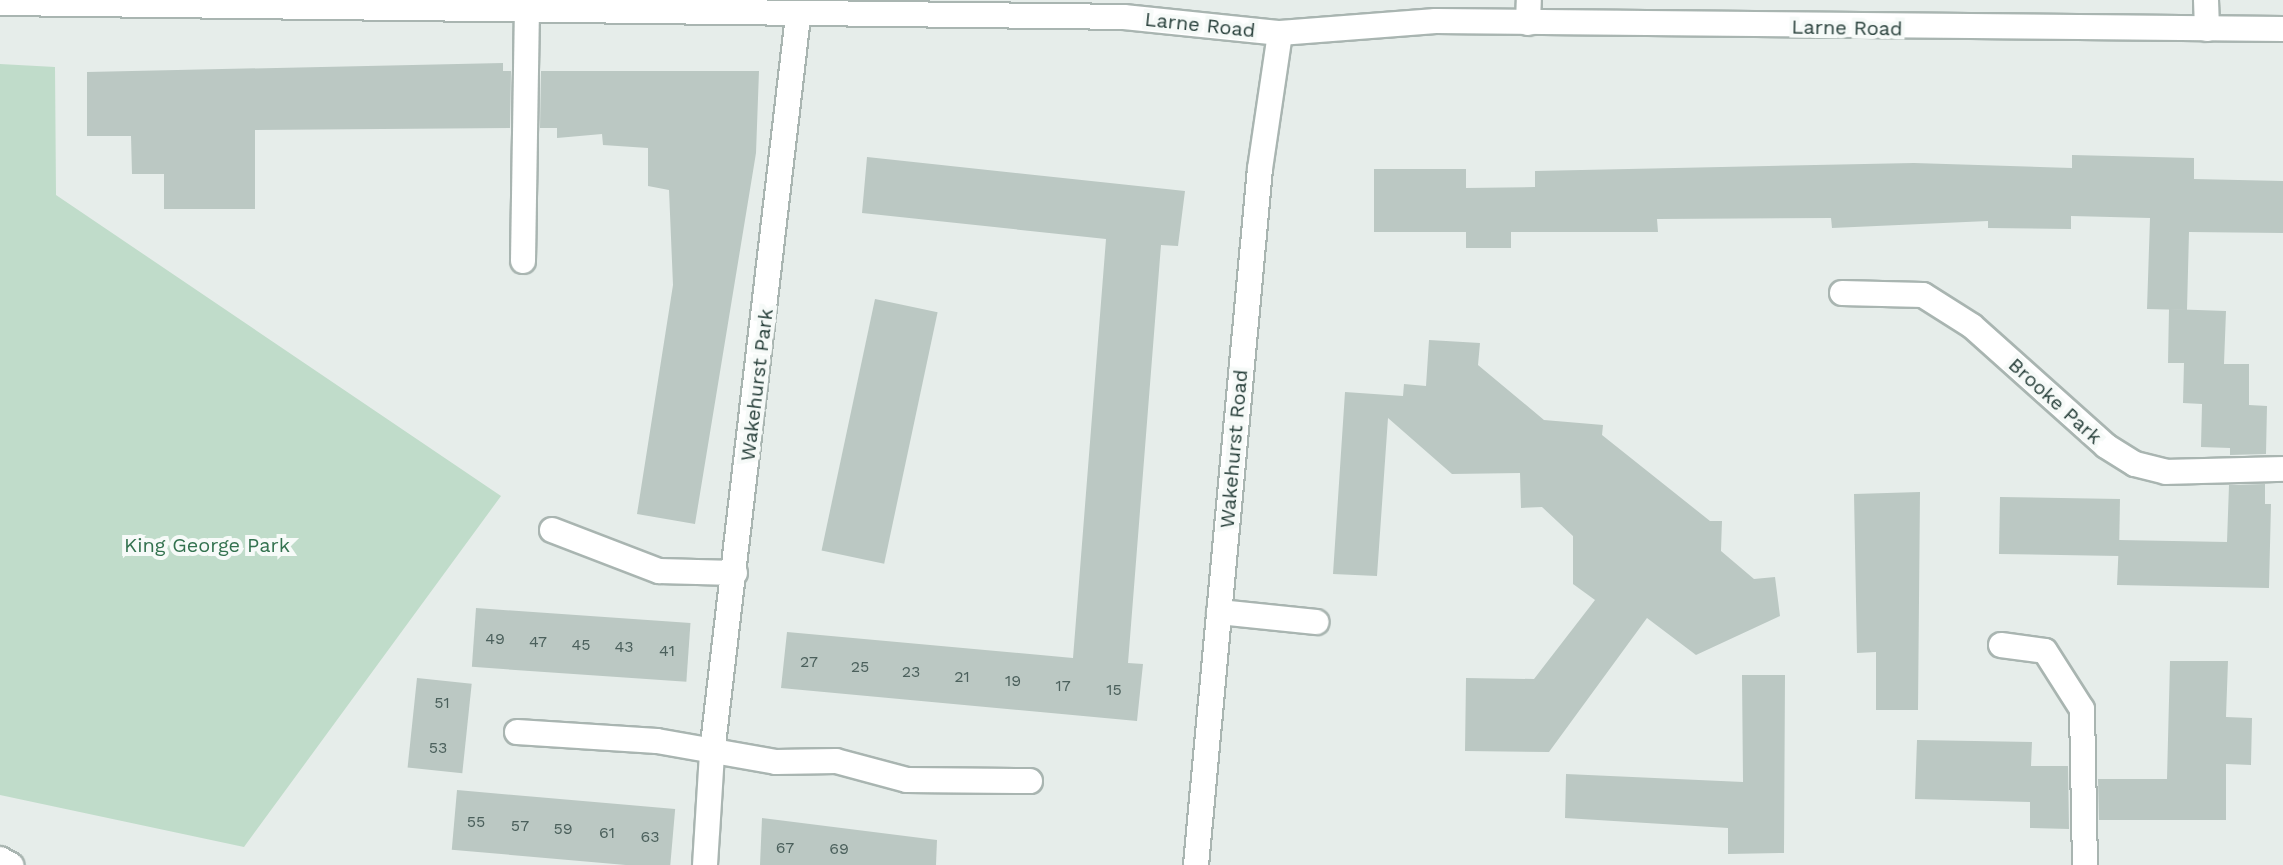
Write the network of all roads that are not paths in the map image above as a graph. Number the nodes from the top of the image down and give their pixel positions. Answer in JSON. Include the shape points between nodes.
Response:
{"nodes":[{"id":1,"x":2206,"y":0,"type":"edge"},
{"id":2,"x":151,"y":2,"type":"edge"},
{"id":3,"x":0,"y":3,"type":"edge"},
{"id":4,"x":407,"y":5,"type":"edge"},
{"id":5,"x":765,"y":8,"type":"edge"},
{"id":6,"x":1529,"y":11,"type":"edge"},
{"id":7,"x":527,"y":12,"type":"junction"},
{"id":8,"x":798,"y":17,"type":"junction"},
{"id":9,"x":2207,"y":29,"type":"junction"},
{"id":10,"x":2283,"y":29,"type":"edge"},
{"id":11,"x":1280,"y":33,"type":"junction"},
{"id":12,"x":523,"y":261,"type":"dead end"},
{"id":13,"x":1842,"y":293,"type":"dead end"},
{"id":14,"x":2283,"y":469,"type":"edge"},
{"id":15,"x":552,"y":530,"type":"dead end"},
{"id":16,"x":735,"y":573,"type":"junction"},
{"id":17,"x":1219,"y":612,"type":"junction"},
{"id":18,"x":1316,"y":622,"type":"dead end"},
{"id":19,"x":2001,"y":645,"type":"dead end"},
{"id":20,"x":517,"y":732,"type":"dead end"},
{"id":21,"x":712,"y":753,"type":"junction"},
{"id":22,"x":1030,"y":781,"type":"dead end"},
{"id":23,"x":0,"y":859,"type":"edge"},
{"id":24,"x":11,"y":865,"type":"edge"},
{"id":25,"x":705,"y":865,"type":"edge"},
{"id":26,"x":1196,"y":865,"type":"edge"},
{"id":27,"x":2085,"y":865,"type":"edge"}],
"edges":[{"from":1,"to":9,"type":"street"},
{"from":2,"to":3,"type":"street","name":"Larne Road"},
{"from":2,"to":4,"type":"street","name":"Larne Road"},
{"from":4,"to":7,"type":"street","name":"Larne Road"},
{"from":5,"to":7,"type":"street","name":"Larne Road"},
{"from":5,"to":8,"type":"street","name":"Larne Road"},
{"from":6,"to":9,"type":"street","name":"Larne Road"},
{"from":6,"to":11,"type":"street","name":"Larne Road"},
{"from":7,"to":12,"type":"street"},
{"from":8,"to":11,"type":"street","name":"Larne Road","via":[[1124,17]]},
{"from":8,"to":16,"type":"street","name":"Wakehurst Park"},
{"from":9,"to":10,"type":"street","name":"Larne Road"},
{"from":11,"to":17,"type":"street","name":"Wakehurst Road","via":[[1260,169]]},
{"from":13,"to":14,"type":"street","name":"Brooke Park","via":[[1923,295],[1972,326],[2106,446],[2135,464],[2166,472]]},
{"from":15,"to":16,"type":"street","via":[[659,571]]},
{"from":16,"to":21,"type":"street","name":"Wakehurst Park"},
{"from":17,"to":18,"type":"street"},
{"from":17,"to":26,"type":"street","name":"Wakehurst Road"},
{"from":19,"to":27,"type":"street","via":[[2045,651],[2082,709]]},
{"from":20,"to":21,"type":"street","via":[[657,741]]},
{"from":21,"to":22,"type":"street","via":[[836,761],[907,780]]},
{"from":21,"to":25,"type":"street","name":"Wakehurst Park"},
{"from":23,"to":24,"type":"street"}]}
